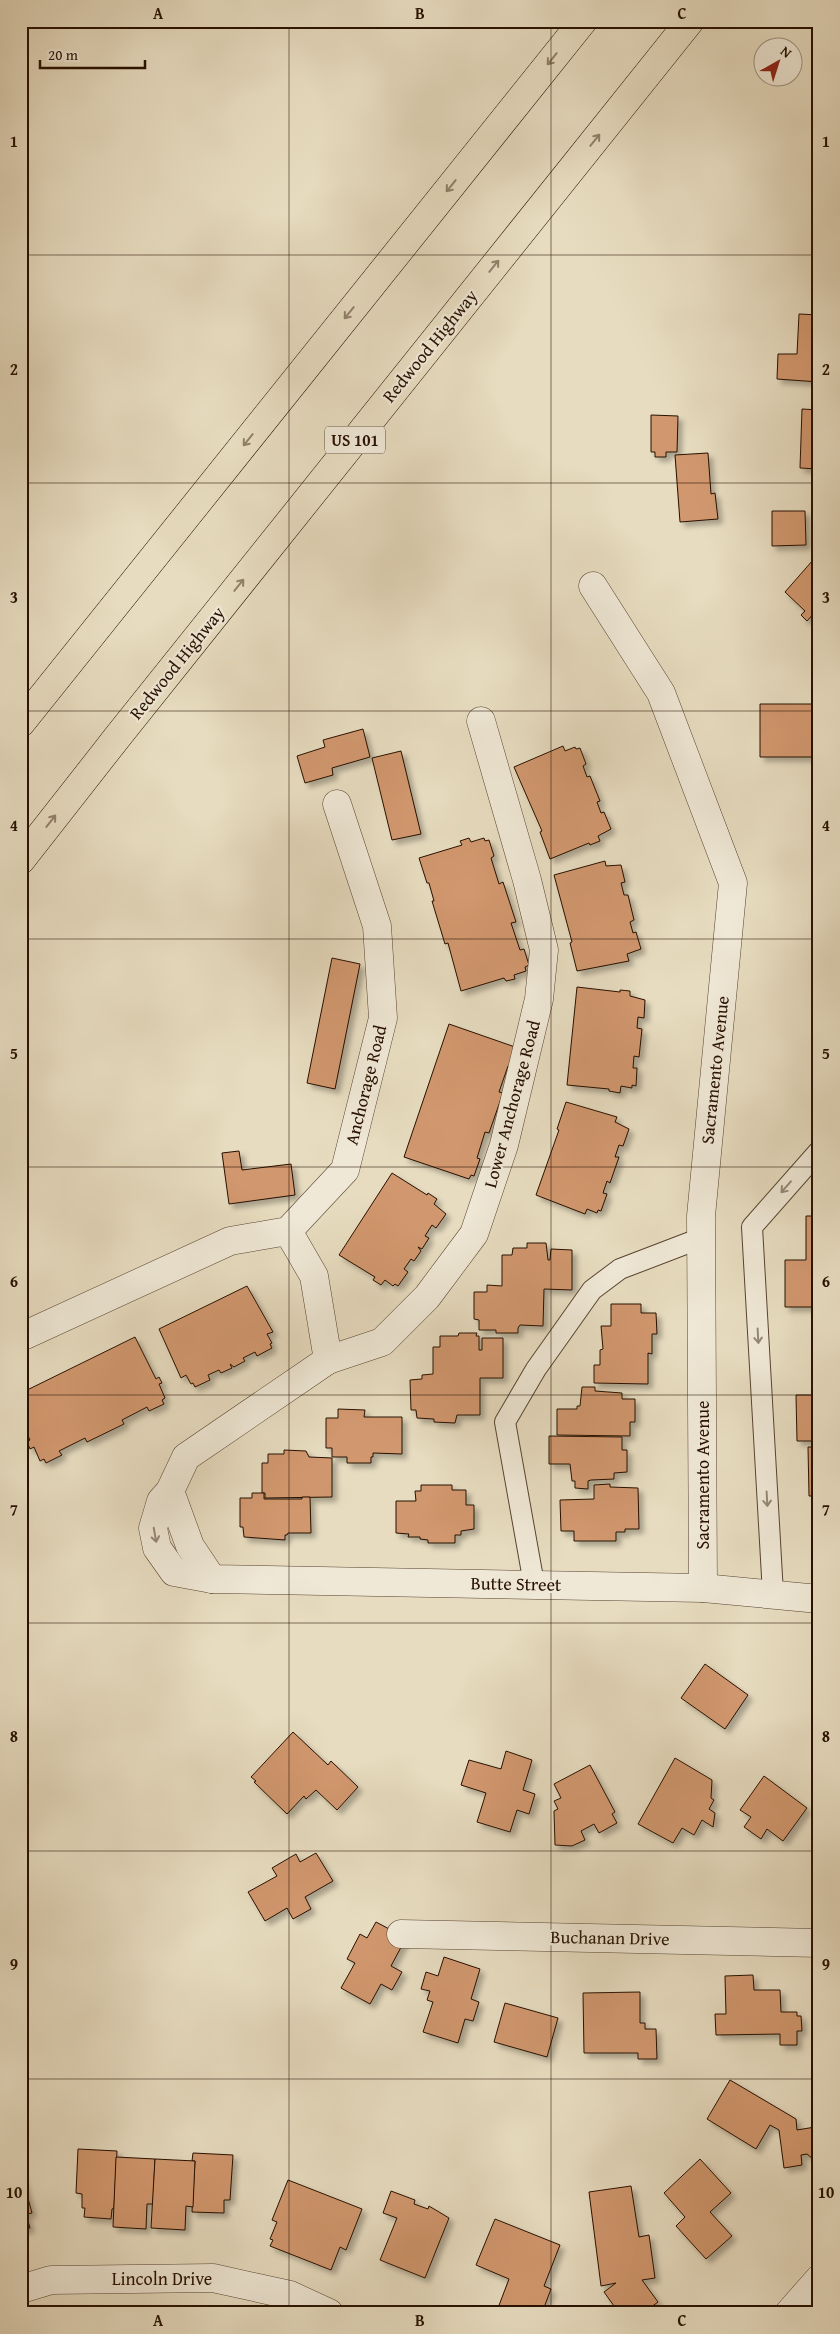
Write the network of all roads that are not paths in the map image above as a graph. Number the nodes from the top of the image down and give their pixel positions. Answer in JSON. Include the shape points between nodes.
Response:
{"nodes":[{"id":1,"x":583,"y":21,"type":"edge"},
{"id":2,"x":690,"y":21,"type":"edge"},
{"id":3,"x":593,"y":586,"type":"dead end"},
{"id":4,"x":481,"y":722,"type":"dead end"},
{"id":5,"x":21,"y":723,"type":"edge"},
{"id":6,"x":337,"y":804,"type":"dead end"},
{"id":7,"x":21,"y":860,"type":"edge"},
{"id":8,"x":819,"y":1151,"type":"edge"},
{"id":9,"x":288,"y":1231,"type":"junction"},
{"id":10,"x":701,"y":1238,"type":"junction"},
{"id":11,"x":21,"y":1337,"type":"edge"},
{"id":12,"x":328,"y":1360,"type":"junction"},
{"id":13,"x":212,"y":1579,"type":"joint"},
{"id":14,"x":534,"y":1584,"type":"junction"},
{"id":15,"x":703,"y":1588,"type":"junction"},
{"id":16,"x":773,"y":1594,"type":"junction"},
{"id":17,"x":819,"y":1599,"type":"edge"},
{"id":18,"x":402,"y":1934,"type":"dead end"},
{"id":19,"x":819,"y":1943,"type":"edge"},
{"id":20,"x":819,"y":2278,"type":"edge"},
{"id":21,"x":21,"y":2289,"type":"edge"},
{"id":22,"x":329,"y":2313,"type":"edge"},
{"id":23,"x":789,"y":2313,"type":"edge"}],
"edges":[{"from":1,"to":5,"type":"highway","one_way":true},
{"from":7,"to":2,"type":"highway","name":"Redwood Highway","number":"US 101","one_way":true},
{"from":3,"to":10,"type":"street","name":"Sacramento Avenue","via":[[661,694],[733,884],[700,1216]]},
{"from":4,"to":12,"type":"street","name":"Lower Anchorage Road","via":[[544,950],[537,1008],[504,1145],[474,1234],[427,1297],[382,1342]]},
{"from":6,"to":9,"type":"street","name":"Anchorage Road","via":[[377,926],[383,1018],[344,1170]]},
{"from":8,"to":16,"type":"lane","one_way":true,"via":[[752,1228]]},
{"from":9,"to":11,"type":"street","via":[[230,1241]]},
{"from":9,"to":12,"type":"street","via":[[314,1276]]},
{"from":10,"to":14,"type":"lane","via":[[620,1269],[592,1290],[536,1369],[505,1422]]},
{"from":10,"to":15,"type":"street","name":"Sacramento Avenue"},
{"from":12,"to":13,"type":"street","name":"Lower Anchorage Road","via":[[186,1457],[170,1491],[161,1501],[153,1528],[157,1548],[174,1572]]},
{"from":13,"to":14,"type":"street","name":"Butte Street"},
{"from":14,"to":15,"type":"street","name":"Butte Street"},
{"from":15,"to":16,"type":"street","name":"Butte Street"},
{"from":16,"to":17,"type":"street","name":"Butte Street"},
{"from":18,"to":19,"type":"street","name":"Buchanan Drive"},
{"from":20,"to":23,"type":"street"},
{"from":21,"to":22,"type":"street","name":"Lincoln Drive","via":[[51,2280],[214,2278],[290,2295]]}]}
